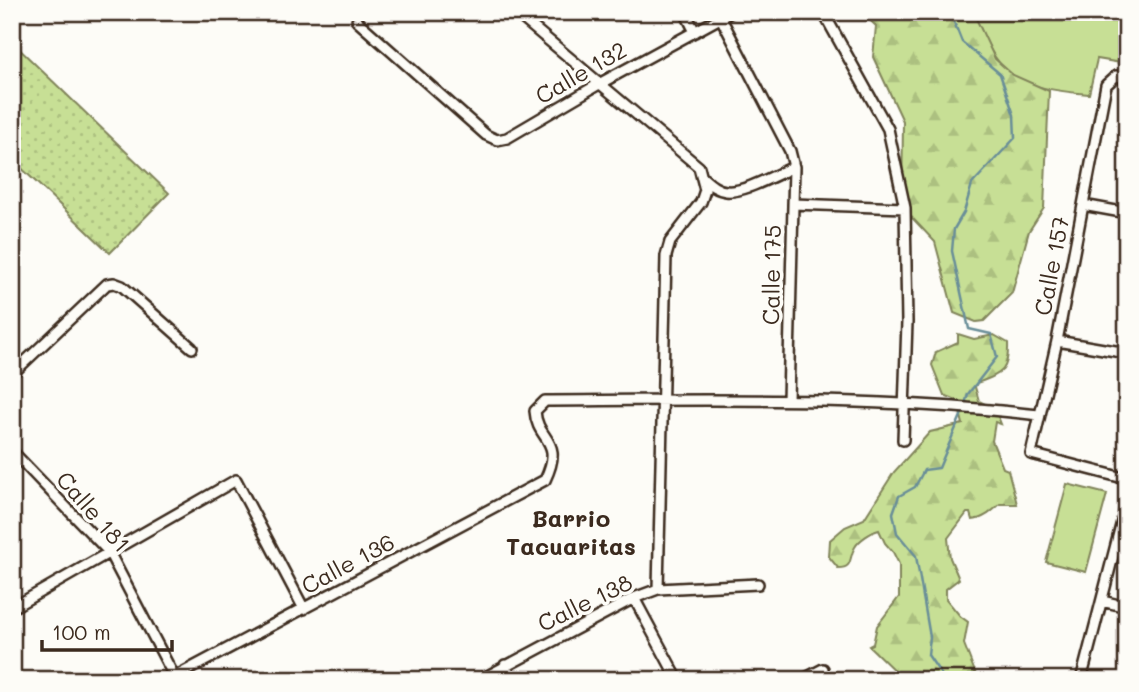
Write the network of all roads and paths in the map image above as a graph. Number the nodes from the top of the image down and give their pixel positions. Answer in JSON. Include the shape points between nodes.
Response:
{"nodes":[{"id":1,"x":685,"y":12,"type":"edge"},
{"id":2,"x":731,"y":12,"type":"edge"},
{"id":3,"x":822,"y":12,"type":"edge"},
{"id":4,"x":517,"y":13,"type":"edge"},
{"id":5,"x":720,"y":18,"type":"junction"},
{"id":6,"x":357,"y":21,"type":"dead end"},
{"id":7,"x":695,"y":32,"type":"junction"},
{"id":8,"x":1127,"y":78,"type":"edge"},
{"id":9,"x":599,"y":84,"type":"junction"},
{"id":10,"x":794,"y":167,"type":"junction"},
{"id":11,"x":700,"y":172,"type":"junction"},
{"id":12,"x":793,"y":204,"type":"junction"},
{"id":13,"x":1083,"y":205,"type":"junction"},
{"id":14,"x":905,"y":208,"type":"junction"},
{"id":15,"x":1127,"y":214,"type":"edge"},
{"id":16,"x":1057,"y":341,"type":"junction"},
{"id":17,"x":192,"y":348,"type":"dead end"},
{"id":18,"x":1127,"y":353,"type":"edge"},
{"id":19,"x":12,"y":374,"type":"edge"},
{"id":20,"x":788,"y":400,"type":"junction"},
{"id":21,"x":661,"y":401,"type":"junction"},
{"id":22,"x":903,"y":403,"type":"junction"},
{"id":23,"x":1039,"y":415,"type":"junction"},
{"id":24,"x":903,"y":440,"type":"dead end"},
{"id":25,"x":12,"y":451,"type":"edge"},
{"id":26,"x":1127,"y":479,"type":"edge"},
{"id":27,"x":1127,"y":502,"type":"edge"},
{"id":28,"x":109,"y":552,"type":"junction"},
{"id":29,"x":758,"y":584,"type":"dead end"},
{"id":30,"x":658,"y":589,"type":"junction"},
{"id":31,"x":634,"y":598,"type":"junction"},
{"id":32,"x":1102,"y":601,"type":"junction"},
{"id":33,"x":1127,"y":607,"type":"edge"},
{"id":34,"x":12,"y":608,"type":"edge"},
{"id":35,"x":304,"y":609,"type":"junction"},
{"id":36,"x":505,"y":665,"type":"junction"},
{"id":37,"x":823,"y":669,"type":"dead end"},
{"id":38,"x":173,"y":679,"type":"edge"},
{"id":39,"x":480,"y":680,"type":"edge"},
{"id":40,"x":513,"y":680,"type":"edge"},
{"id":41,"x":678,"y":680,"type":"edge"},
{"id":42,"x":802,"y":680,"type":"edge"},
{"id":43,"x":1081,"y":680,"type":"edge"}],
"edges":[{"from":1,"to":7,"type":"street"},
{"from":2,"to":5,"type":"street","name":"Calle 132"},
{"from":3,"to":14,"type":"street","via":[[888,129]]},
{"from":4,"to":9,"type":"street"},
{"from":5,"to":7,"type":"street","name":"Calle 132"},
{"from":5,"to":10,"type":"street","name":"Calle 175","via":[[790,151]]},
{"from":6,"to":9,"type":"street","name":"Calle 132","via":[[486,135],[497,139]]},
{"from":7,"to":9,"type":"street","name":"Calle 132"},
{"from":8,"to":13,"type":"street","name":"Calle 157","via":[[1116,76],[1105,85]]},
{"from":9,"to":11,"type":"street"},
{"from":10,"to":11,"type":"street","via":[[740,190],[726,191],[714,187]]},
{"from":10,"to":12,"type":"street","name":"Calle 175"},
{"from":11,"to":21,"type":"street","via":[[705,190],[701,202],[670,242],[666,257]]},
{"from":12,"to":14,"type":"street"},
{"from":12,"to":20,"type":"street","name":"Calle 175"},
{"from":13,"to":15,"type":"street"},
{"from":13,"to":16,"type":"street","name":"Calle 157"},
{"from":14,"to":22,"type":"street"},
{"from":16,"to":18,"type":"street"},
{"from":16,"to":23,"type":"street","name":"Calle 157"},
{"from":17,"to":19,"type":"street","via":[[114,282]]},
{"from":20,"to":21,"type":"street"},
{"from":20,"to":22,"type":"street"},
{"from":21,"to":30,"type":"street"},
{"from":21,"to":35,"type":"street","name":"Calle 136","via":[[545,401],[535,411],[553,451],[545,480]]},
{"from":22,"to":23,"type":"street"},
{"from":22,"to":24,"type":"street"},
{"from":23,"to":26,"type":"street","name":"Calle 157","via":[[1031,454]]},
{"from":25,"to":28,"type":"street","name":"Calle 181"},
{"from":27,"to":32,"type":"street"},
{"from":28,"to":34,"type":"street"},
{"from":28,"to":35,"type":"street","via":[[236,480]]},
{"from":28,"to":38,"type":"street","name":"Calle 181"},
{"from":29,"to":30,"type":"street","name":"Calle 138"},
{"from":30,"to":31,"type":"street","name":"Calle 138"},
{"from":31,"to":36,"type":"street","name":"Calle 138"},
{"from":31,"to":41,"type":"street"},
{"from":32,"to":33,"type":"street"},
{"from":32,"to":43,"type":"street"},
{"from":35,"to":38,"type":"street","name":"Calle 136"},
{"from":36,"to":39,"type":"street","name":"Calle 138"},
{"from":36,"to":40,"type":"street"},
{"from":37,"to":42,"type":"street"}]}
